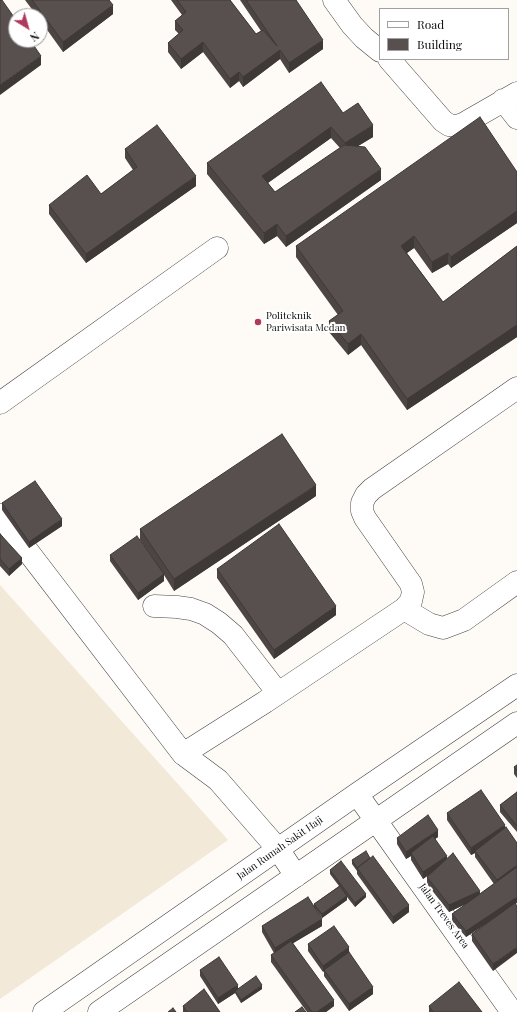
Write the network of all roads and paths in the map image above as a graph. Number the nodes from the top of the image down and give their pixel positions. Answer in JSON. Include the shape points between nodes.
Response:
{"nodes":[{"id":1,"x":334,"y":0,"type":"edge"},
{"id":2,"x":379,"y":50,"type":"edge"},
{"id":3,"x":389,"y":60,"type":"edge"},
{"id":4,"x":510,"y":96,"type":"edge"},
{"id":5,"x":517,"y":118,"type":"edge"},
{"id":6,"x":217,"y":248,"type":"dead end"},
{"id":7,"x":517,"y":388,"type":"edge"},
{"id":8,"x":0,"y":403,"type":"edge"},
{"id":9,"x":0,"y":515,"type":"edge"},
{"id":10,"x":517,"y":582,"type":"edge"},
{"id":11,"x":154,"y":606,"type":"dead end"},
{"id":12,"x":404,"y":609,"type":"junction"},
{"id":13,"x":517,"y":685,"type":"edge"},
{"id":14,"x":278,"y":693,"type":"junction"},
{"id":15,"x":517,"y":724,"type":"edge"},
{"id":16,"x":183,"y":754,"type":"junction"},
{"id":17,"x":357,"y":794,"type":"junction"},
{"id":18,"x":376,"y":821,"type":"junction"},
{"id":19,"x":278,"y":850,"type":"junction"},
{"id":20,"x":296,"y":876,"type":"junction"},
{"id":21,"x":44,"y":1012,"type":"edge"},
{"id":22,"x":99,"y":1012,"type":"edge"},
{"id":23,"x":512,"y":1012,"type":"edge"}],
"edges":[{"from":1,"to":2,"type":"street","via":[[352,25]]},
{"from":3,"to":4,"type":"street","via":[[449,125],[463,124]]},
{"from":4,"to":5,"type":"street"},
{"from":6,"to":8,"type":"street"},
{"from":7,"to":12,"type":"street","via":[[366,495],[362,503],[365,518],[411,584],[411,601]]},
{"from":9,"to":16,"type":"street"},
{"from":10,"to":12,"type":"street","via":[[464,620],[443,628],[429,624]]},
{"from":11,"to":14,"type":"street","via":[[191,609],[219,623],[233,635]]},
{"from":12,"to":14,"type":"street"},
{"from":13,"to":17,"type":"street","name":"Jalan Rumah Sakit Haji"},
{"from":14,"to":16,"type":"street"},
{"from":15,"to":18,"type":"street"},
{"from":16,"to":19,"type":"street","via":[[218,780]]},
{"from":17,"to":18,"type":"street","name":"Jalan Treves Area"},
{"from":17,"to":19,"type":"street","name":"Jalan Rumah Sakit Haji"},
{"from":18,"to":20,"type":"street"},
{"from":18,"to":23,"type":"street","name":"Jalan Treves Area"},
{"from":19,"to":20,"type":"street"},
{"from":19,"to":21,"type":"street","name":"Jalan Rumah Sakit Haji"},
{"from":20,"to":22,"type":"street"}]}
